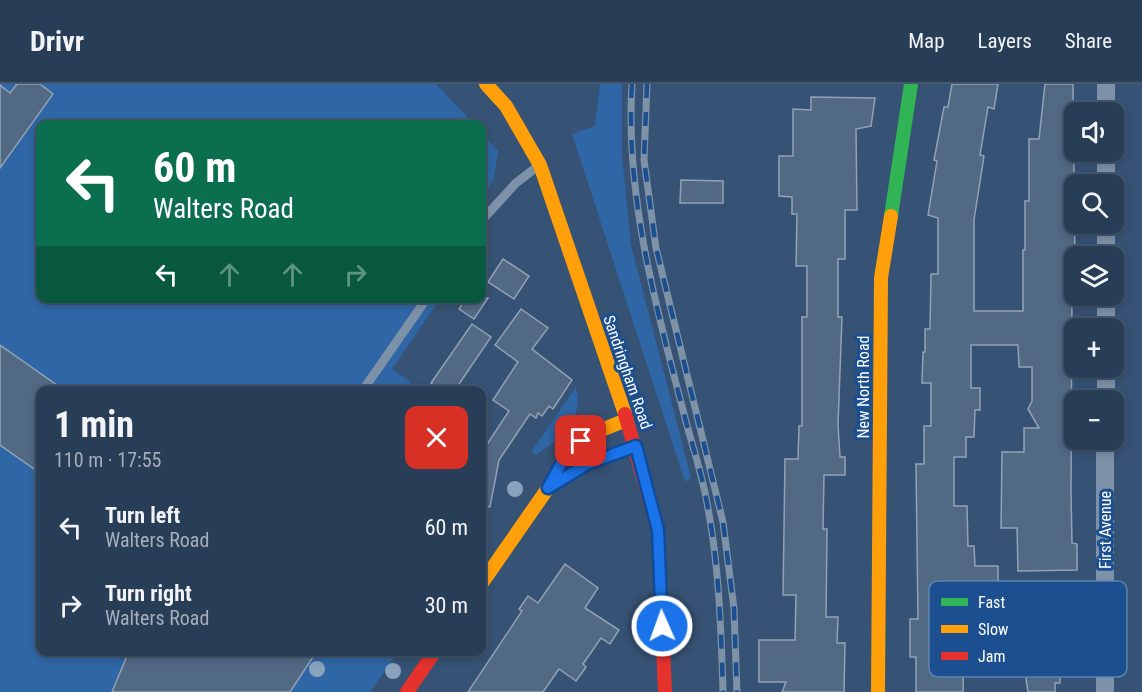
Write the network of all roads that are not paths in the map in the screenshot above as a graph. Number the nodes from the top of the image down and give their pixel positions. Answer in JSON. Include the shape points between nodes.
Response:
{"nodes":[{"id":1,"x":486,"y":84,"type":"edge"},
{"id":2,"x":911,"y":84,"type":"edge"},
{"id":3,"x":1106,"y":84,"type":"edge"},
{"id":4,"x":1106,"y":102,"type":"edge"},
{"id":5,"x":540,"y":165,"type":"junction"},
{"id":6,"x":486,"y":216,"type":"edge"},
{"id":7,"x":424,"y":303,"type":"edge"},
{"id":8,"x":366,"y":386,"type":"edge"},
{"id":9,"x":626,"y":420,"type":"junction"},
{"id":10,"x":636,"y":446,"type":"junction"},
{"id":11,"x":1106,"y":450,"type":"edge"},
{"id":12,"x":548,"y":488,"type":"junction"},
{"id":13,"x":486,"y":577,"type":"edge"},
{"id":14,"x":1105,"y":581,"type":"edge"},
{"id":15,"x":432,"y":656,"type":"edge"},
{"id":16,"x":407,"y":692,"type":"edge"},
{"id":17,"x":665,"y":692,"type":"edge"},
{"id":18,"x":878,"y":692,"type":"edge"}],
"edges":[{"from":1,"to":5,"type":"main road","name":"Sandringham Road","via":[[506,106]]},
{"from":2,"to":18,"type":"main road","name":"New North Road","via":[[881,278]]},
{"from":3,"to":4,"type":"street"},
{"from":5,"to":6,"type":"lane","via":[[516,183]]},
{"from":5,"to":9,"type":"main road","name":"Sandringham Road"},
{"from":7,"to":8,"type":"lane"},
{"from":9,"to":10,"type":"main road","name":"Sandringham Road"},
{"from":9,"to":12,"type":"main road","via":[[597,430],[581,441],[561,464]]},
{"from":10,"to":12,"type":"main road","via":[[587,464]]},
{"from":10,"to":17,"type":"main road","name":"Sandringham Road","via":[[658,530]]},
{"from":11,"to":14,"type":"street","name":"First Avenue"},
{"from":12,"to":13,"type":"main road"},
{"from":15,"to":16,"type":"main road"}]}
